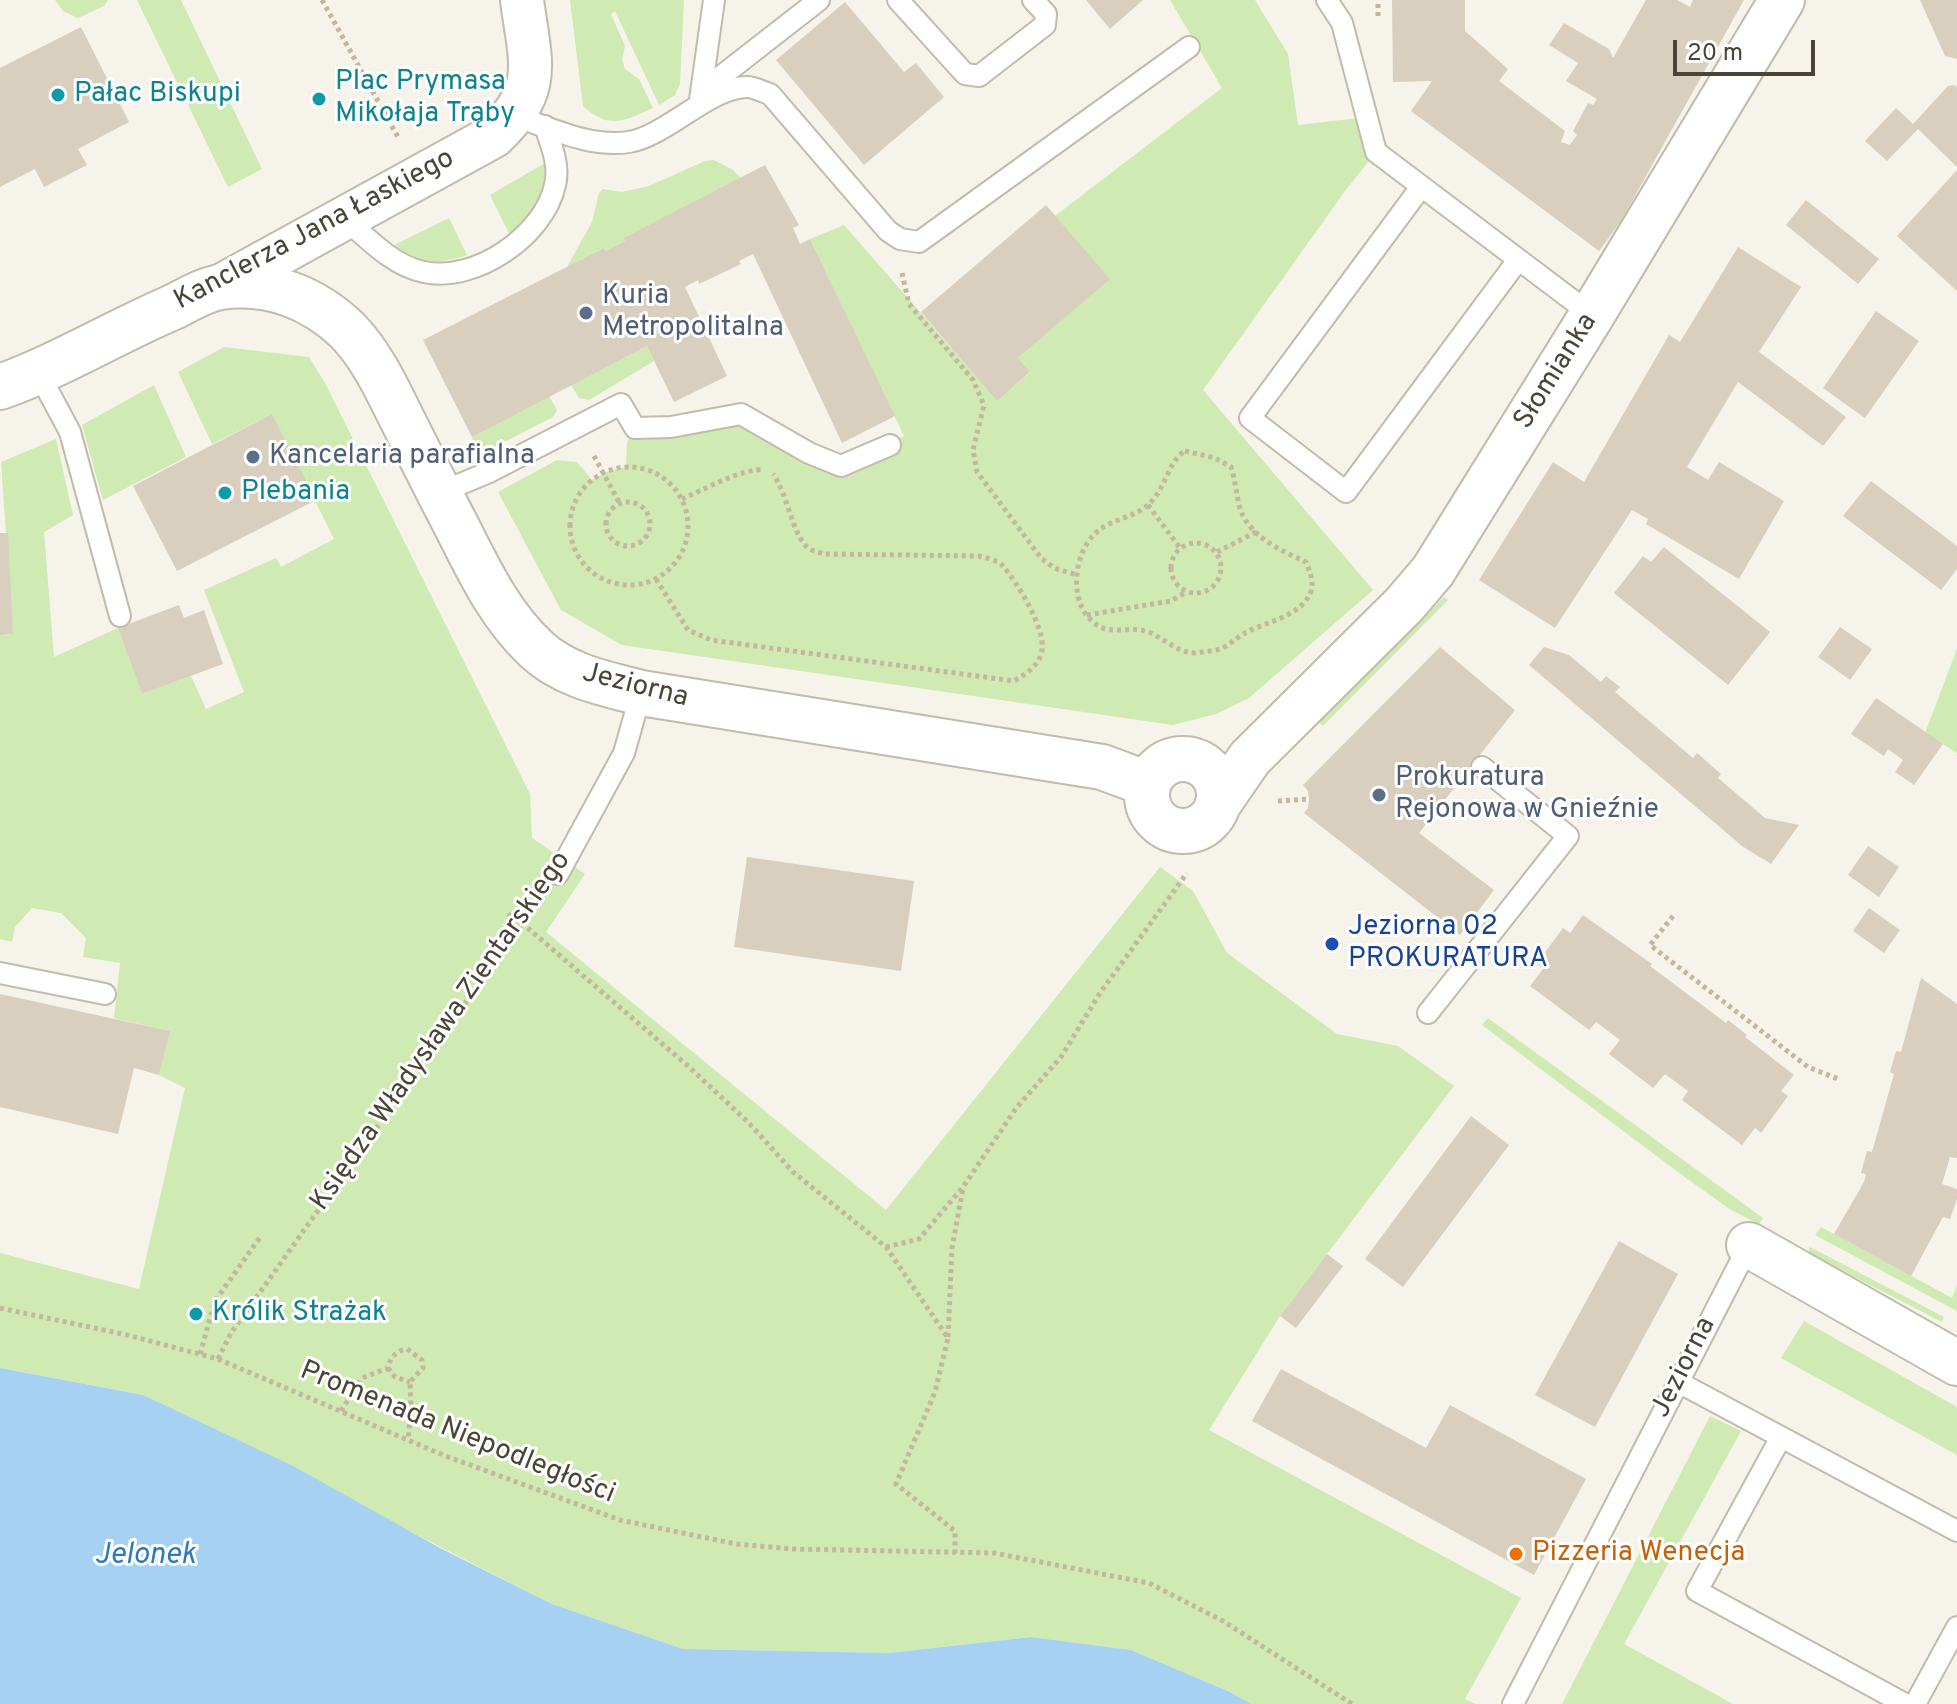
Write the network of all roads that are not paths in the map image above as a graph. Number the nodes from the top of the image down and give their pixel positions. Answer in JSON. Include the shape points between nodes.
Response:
{"nodes":[{"id":1,"x":522,"y":0,"type":"edge"},
{"id":2,"x":714,"y":0,"type":"edge"},
{"id":3,"x":819,"y":0,"type":"edge"},
{"id":4,"x":898,"y":0,"type":"edge"},
{"id":5,"x":1033,"y":0,"type":"edge"},
{"id":6,"x":1327,"y":0,"type":"edge"},
{"id":7,"x":1782,"y":0,"type":"edge"},
{"id":8,"x":1189,"y":47,"type":"dead end"},
{"id":9,"x":700,"y":100,"type":"junction"},
{"id":10,"x":530,"y":121,"type":"junction"},
{"id":11,"x":1421,"y":187,"type":"junction"},
{"id":12,"x":344,"y":218,"type":"junction"},
{"id":13,"x":1518,"y":260,"type":"junction"},
{"id":14,"x":219,"y":287,"type":"junction"},
{"id":15,"x":1592,"y":315,"type":"junction"},
{"id":16,"x":19,"y":380,"type":"edge"},
{"id":17,"x":890,"y":445,"type":"dead end"},
{"id":18,"x":439,"y":493,"type":"junction"},
{"id":19,"x":120,"y":616,"type":"dead end"},
{"id":20,"x":641,"y":693,"type":"junction"},
{"id":21,"x":1293,"y":714,"type":"junction"},
{"id":22,"x":1197,"y":761,"type":"junction"},
{"id":23,"x":1482,"y":767,"type":"dead end"},
{"id":24,"x":1148,"y":784,"type":"junction"},
{"id":25,"x":1219,"y":803,"type":"junction"},
{"id":26,"x":558,"y":874,"type":"road end"},
{"id":27,"x":0,"y":973,"type":"edge"},
{"id":28,"x":105,"y":994,"type":"dead end"},
{"id":29,"x":1428,"y":1013,"type":"dead end"},
{"id":30,"x":1749,"y":1245,"type":"joint"},
{"id":31,"x":1955,"y":1356,"type":"edge"},
{"id":32,"x":1678,"y":1382,"type":"junction"},
{"id":33,"x":1781,"y":1437,"type":"junction"},
{"id":34,"x":1957,"y":1531,"type":"edge"},
{"id":35,"x":1957,"y":1627,"type":"edge"},
{"id":36,"x":1513,"y":1704,"type":"edge"},
{"id":37,"x":1905,"y":1704,"type":"edge"},
{"id":38,"x":1915,"y":1704,"type":"edge"}],
"edges":[{"from":1,"to":10,"type":"street","name":"Kanclerza Jana Łaskiego"},
{"from":2,"to":9,"type":"lane"},
{"from":3,"to":9,"type":"lane"},
{"from":4,"to":5,"type":"lane","via":[[965,74],[979,76],[1045,25],[1046,14]]},
{"from":6,"to":11,"type":"lane","via":[[1342,23],[1376,152]]},
{"from":7,"to":15,"type":"street","name":"Słomianka"},
{"from":8,"to":9,"type":"lane","via":[[919,242],[888,231],[770,94],[748,87]]},
{"from":9,"to":10,"type":"lane","via":[[633,141],[608,143]]},
{"from":10,"to":12,"type":"street","name":"Kanclerza Jana Łaskiego"},
{"from":10,"to":12,"type":"lane","via":[[557,166],[555,186],[546,212],[528,235],[497,256],[443,275],[421,272],[381,250]]},
{"from":11,"to":13,"type":"lane"},
{"from":11,"to":13,"type":"lane","via":[[1250,418],[1346,492]]},
{"from":12,"to":14,"type":"street","name":"Kanclerza Jana Łaskiego"},
{"from":13,"to":15,"type":"lane"},
{"from":14,"to":16,"type":"street","name":"Kanclerza Jana Łaskiego"},
{"from":14,"to":18,"type":"street","name":"Jeziorna","via":[[289,292],[312,302],[349,332],[378,371]]},
{"from":15,"to":21,"type":"street","name":"Słomianka","via":[[1433,571]]},
{"from":16,"to":19,"type":"lane","via":[[70,432]]},
{"from":17,"to":18,"type":"lane","via":[[841,466],[741,414],[635,428],[621,404]]},
{"from":18,"to":20,"type":"street","name":"Jeziorna","via":[[489,590],[538,651],[584,679]]},
{"from":20,"to":24,"type":"street","name":"Jeziorna","via":[[1102,767]]},
{"from":20,"to":26,"type":"lane","name":"Księdza Władysława Zientarskiego","via":[[624,753]]},
{"from":21,"to":22,"type":"street","name":"Słomianka"},
{"from":21,"to":25,"type":"street","name":"Słomianka","via":[[1250,758]]},
{"from":22,"to":24,"type":"street","via":[[1161,765]]},
{"from":22,"to":25,"type":"street","via":[[1216,779]]},
{"from":23,"to":29,"type":"lane","via":[[1568,836]]},
{"from":24,"to":25,"type":"street","via":[[1149,807],[1173,830],[1196,829]]},
{"from":27,"to":28,"type":"lane"},
{"from":30,"to":31,"type":"street","name":"Jeziorna"},
{"from":30,"to":32,"type":"lane","name":"Jeziorna"},
{"from":32,"to":33,"type":"lane"},
{"from":32,"to":36,"type":"lane","name":"Jeziorna"},
{"from":33,"to":34,"type":"lane"},
{"from":33,"to":37,"type":"lane","via":[[1697,1591]]},
{"from":35,"to":38,"type":"lane"}]}
